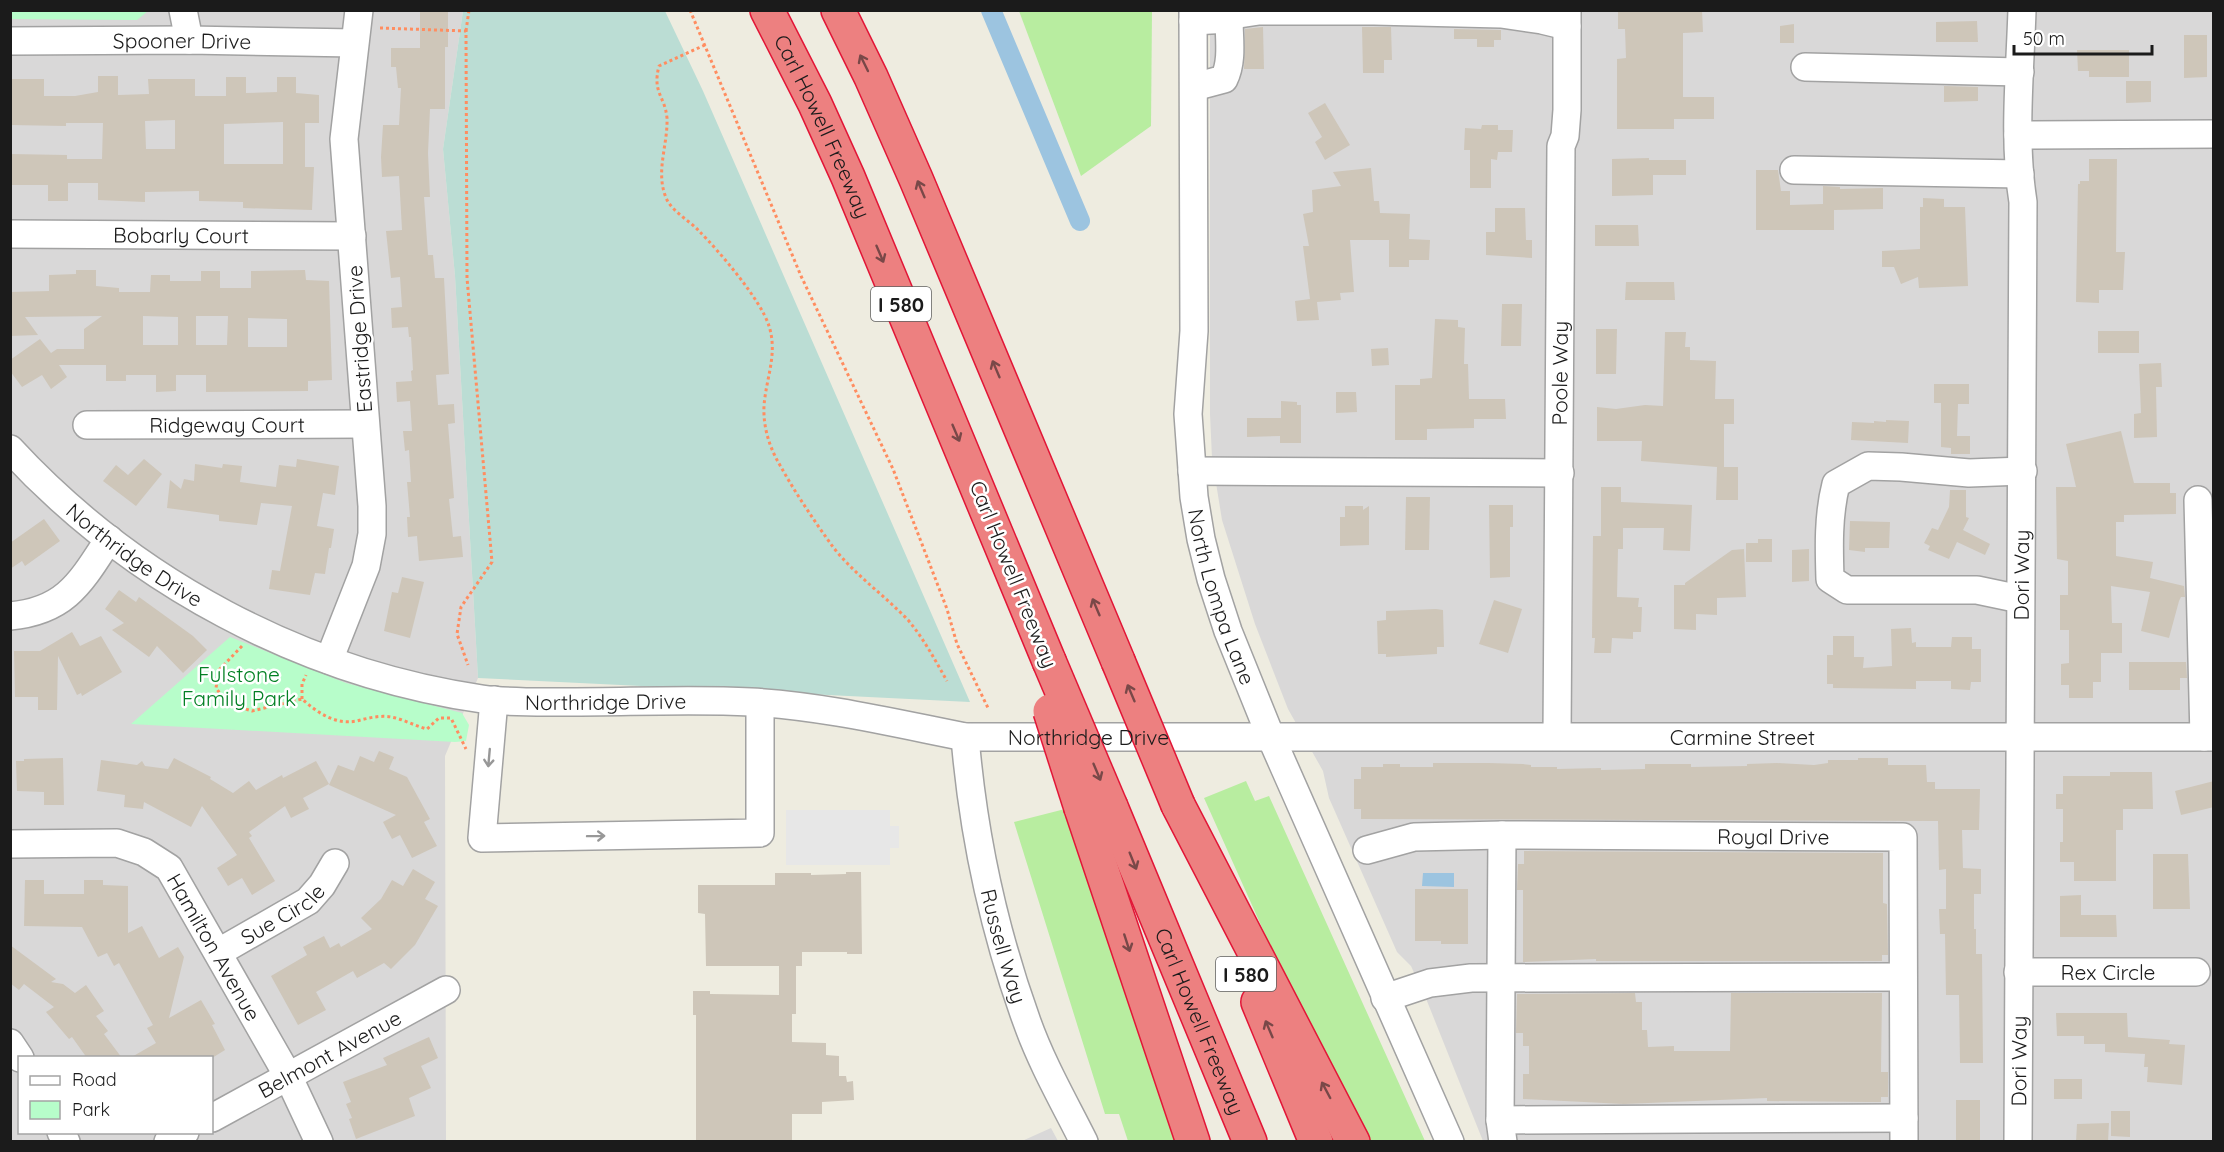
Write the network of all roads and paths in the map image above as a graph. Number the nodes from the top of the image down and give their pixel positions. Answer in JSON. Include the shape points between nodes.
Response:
{"nodes":[{"id":1,"x":183,"y":10,"type":"edge"},
{"id":2,"x":470,"y":10,"type":"edge"},
{"id":3,"x":690,"y":10,"type":"edge"},
{"id":4,"x":767,"y":10,"type":"edge"},
{"id":5,"x":838,"y":10,"type":"edge"},
{"id":6,"x":2022,"y":10,"type":"edge"},
{"id":7,"x":1193,"y":16,"type":"edge"},
{"id":8,"x":1567,"y":18,"type":"edge"},
{"id":9,"x":368,"y":19,"type":"edge"},
{"id":10,"x":1229,"y":19,"type":"junction"},
{"id":11,"x":466,"y":31,"type":"junction"},
{"id":12,"x":189,"y":40,"type":"junction"},
{"id":13,"x":10,"y":41,"type":"edge"},
{"id":14,"x":354,"y":44,"type":"junction"},
{"id":15,"x":705,"y":45,"type":"junction"},
{"id":16,"x":1805,"y":67,"type":"dead end"},
{"id":17,"x":2020,"y":72,"type":"junction"},
{"id":18,"x":1194,"y":87,"type":"junction"},
{"id":19,"x":2214,"y":134,"type":"edge"},
{"id":20,"x":2018,"y":135,"type":"junction"},
{"id":21,"x":1794,"y":170,"type":"dead end"},
{"id":22,"x":2020,"y":174,"type":"junction"},
{"id":23,"x":10,"y":234,"type":"edge"},
{"id":24,"x":352,"y":236,"type":"junction"},
{"id":25,"x":364,"y":424,"type":"junction"},
{"id":26,"x":87,"y":425,"type":"dead end"},
{"id":27,"x":10,"y":449,"type":"edge"},
{"id":28,"x":1192,"y":471,"type":"junction"},
{"id":29,"x":2023,"y":471,"type":"junction"},
{"id":30,"x":1560,"y":473,"type":"junction"},
{"id":31,"x":2198,"y":500,"type":"dead end"},
{"id":32,"x":109,"y":539,"type":"junction"},
{"id":33,"x":2020,"y":599,"type":"junction"},
{"id":34,"x":10,"y":616,"type":"edge"},
{"id":35,"x":258,"y":630,"type":"junction"},
{"id":36,"x":328,"y":660,"type":"junction"},
{"id":37,"x":468,"y":665,"type":"dead end"},
{"id":38,"x":947,"y":681,"type":"dead end"},
{"id":39,"x":494,"y":700,"type":"junction"},
{"id":40,"x":760,"y":703,"type":"junction"},
{"id":41,"x":989,"y":711,"type":"dead end"},
{"id":42,"x":1270,"y":735,"type":"junction"},
{"id":43,"x":965,"y":736,"type":"junction"},
{"id":44,"x":1557,"y":736,"type":"junction"},
{"id":45,"x":2019,"y":736,"type":"junction"},
{"id":46,"x":2209,"y":737,"type":"edge"},
{"id":47,"x":470,"y":756,"type":"dead end"},
{"id":48,"x":1178,"y":806,"type":"junction"},
{"id":49,"x":1096,"y":807,"type":"junction"},
{"id":50,"x":1502,"y":835,"type":"junction"},
{"id":51,"x":10,"y":844,"type":"edge"},
{"id":52,"x":1367,"y":850,"type":"dead end"},
{"id":53,"x":335,"y":863,"type":"dead end"},
{"id":54,"x":219,"y":952,"type":"junction"},
{"id":55,"x":2018,"y":972,"type":"junction"},
{"id":56,"x":2196,"y":972,"type":"dead end"},
{"id":57,"x":1501,"y":977,"type":"junction"},
{"id":58,"x":1903,"y":977,"type":"junction"},
{"id":59,"x":446,"y":990,"type":"dead end"},
{"id":60,"x":1385,"y":999,"type":"junction"},
{"id":61,"x":10,"y":1043,"type":"edge"},
{"id":62,"x":19,"y":1056,"type":"edge"},
{"id":63,"x":288,"y":1076,"type":"junction"},
{"id":64,"x":213,"y":1117,"type":"edge"},
{"id":65,"x":1502,"y":1130,"type":"edge"},
{"id":66,"x":1904,"y":1130,"type":"edge"},
{"id":67,"x":182,"y":1134,"type":"edge"},
{"id":68,"x":168,"y":1142,"type":"edge"},
{"id":69,"x":319,"y":1142,"type":"edge"},
{"id":70,"x":1084,"y":1142,"type":"edge"},
{"id":71,"x":1193,"y":1142,"type":"edge"},
{"id":72,"x":1250,"y":1142,"type":"edge"},
{"id":73,"x":1316,"y":1142,"type":"edge"},
{"id":74,"x":1353,"y":1142,"type":"edge"},
{"id":75,"x":1450,"y":1142,"type":"edge"},
{"id":76,"x":2018,"y":1142,"type":"edge"}],
"edges":[{"from":1,"to":12,"type":"street"},
{"from":2,"to":11,"type":"path"},
{"from":3,"to":15,"type":"path"},
{"from":4,"to":49,"type":"highway","name":"Carl Howell Freeway","number":"I 580","one_way":true,"bridge":true,"via":[[848,177],[1026,601],[1041,661]]},
{"from":48,"to":5,"type":"highway","number":"I 580","one_way":true,"bridge":true,"via":[[916,179]]},
{"from":6,"to":17,"type":"street","name":"Dori Way"},
{"from":7,"to":10,"type":"street"},
{"from":7,"to":18,"type":"street","name":"North Lompa Lane"},
{"from":8,"to":10,"type":"street","via":[[1259,11]]},
{"from":8,"to":30,"type":"street","name":"Poole Way","via":[[1567,110],[1561,146]]},
{"from":9,"to":11,"type":"path"},
{"from":9,"to":14,"type":"street","name":"Eastridge Drive"},
{"from":10,"to":18,"type":"street","via":[[1230,58],[1224,79]]},
{"from":11,"to":37,"type":"path","via":[[467,278],[492,562],[461,607],[457,634]]},
{"from":12,"to":13,"type":"street","name":"Spooner Drive"},
{"from":12,"to":14,"type":"street","name":"Spooner Drive"},
{"from":14,"to":24,"type":"street","name":"Eastridge Drive","via":[[344,139]]},
{"from":15,"to":38,"type":"path","via":[[659,66],[655,81],[667,116],[661,169],[664,194],[670,206],[719,252],[768,324],[774,348],[764,406],[766,433],[780,466],[834,548],[907,620]]},
{"from":15,"to":41,"type":"path","via":[[801,276],[893,469],[957,644]]},
{"from":16,"to":17,"type":"street"},
{"from":17,"to":20,"type":"street","name":"Dori Way"},
{"from":18,"to":28,"type":"street","name":"North Lompa Lane","via":[[1194,331],[1188,414]]},
{"from":19,"to":20,"type":"street"},
{"from":20,"to":22,"type":"street","name":"Dori Way"},
{"from":21,"to":22,"type":"street"},
{"from":22,"to":29,"type":"street","name":"Dori Way"},
{"from":23,"to":24,"type":"street","name":"Bobarly Court"},
{"from":24,"to":25,"type":"street","name":"Eastridge Drive"},
{"from":25,"to":26,"type":"street","name":"Ridgeway Court"},
{"from":25,"to":36,"type":"street","name":"Eastridge Drive","via":[[372,534],[366,566]]},
{"from":27,"to":32,"type":"street","name":"Northridge Drive","via":[[80,517]]},
{"from":28,"to":30,"type":"street"},
{"from":28,"to":42,"type":"street","name":"North Lompa Lane","via":[[1211,579]]},
{"from":29,"to":33,"type":"street","name":"Dori Way"},
{"from":29,"to":33,"type":"street","via":[[1969,473],[1868,466],[1836,484],[1828,547],[1830,579],[1847,590],[1977,590]]},
{"from":30,"to":44,"type":"street","name":"Poole Way"},
{"from":31,"to":46,"type":"street"},
{"from":32,"to":34,"type":"street","via":[[57,604],[36,613]]},
{"from":32,"to":35,"type":"street","name":"Northridge Drive","via":[[164,579]]},
{"from":33,"to":45,"type":"street","name":"Dori Way"},
{"from":35,"to":36,"type":"street","name":"Northridge Drive"},
{"from":35,"to":47,"type":"path","via":[[219,670],[216,688],[227,703],[252,711],[302,699],[334,720],[354,722],[390,717],[427,729],[439,718],[451,718]]},
{"from":36,"to":39,"type":"street","name":"Northridge Drive","via":[[424,688]]},
{"from":39,"to":40,"type":"street","name":"Northridge Drive"},
{"from":39,"to":40,"type":"street","one_way":true,"via":[[482,838],[760,833]]},
{"from":40,"to":43,"type":"street","name":"Northridge Drive","via":[[804,706]]},
{"from":42,"to":43,"type":"street","name":"Northridge Drive"},
{"from":42,"to":44,"type":"street","name":"Carmine Street"},
{"from":42,"to":60,"type":"street","name":"North Lompa Lane"},
{"from":43,"to":70,"type":"street","name":"Russell Way","via":[[977,836],[1000,935],[1043,1062]]},
{"from":44,"to":45,"type":"street","name":"Carmine Street"},
{"from":45,"to":46,"type":"street","name":"Carmine Street"},
{"from":45,"to":55,"type":"street","name":"Dori Way"},
{"from":73,"to":48,"type":"highway","number":"I 580","one_way":true},
{"from":74,"to":48,"type":"highway","one_way":true},
{"from":49,"to":71,"type":"highway","one_way":true},
{"from":49,"to":72,"type":"highway","name":"Carl Howell Freeway","number":"I 580","one_way":true},
{"from":50,"to":52,"type":"street","name":"Royal Drive","via":[[1414,837]]},
{"from":50,"to":57,"type":"street","name":"Royal Drive"},
{"from":50,"to":58,"type":"street","name":"Royal Drive","via":[[1903,837]]},
{"from":51,"to":54,"type":"street","name":"Hamilton Avenue","via":[[117,843],[144,852],[170,868]]},
{"from":53,"to":54,"type":"street","name":"Sue Circle","via":[[308,901]]},
{"from":54,"to":63,"type":"street","name":"Hamilton Avenue"},
{"from":55,"to":56,"type":"street","name":"Rex Circle"},
{"from":55,"to":76,"type":"street","name":"Dori Way"},
{"from":57,"to":58,"type":"street"},
{"from":57,"to":60,"type":"street","via":[[1446,980]]},
{"from":57,"to":65,"type":"street","name":"Royal Drive"},
{"from":58,"to":66,"type":"street","name":"Royal Drive"},
{"from":59,"to":63,"type":"street","name":"Belmont Avenue"},
{"from":60,"to":75,"type":"street","name":"North Lompa Lane"},
{"from":61,"to":62,"type":"street"},
{"from":63,"to":64,"type":"street","name":"Belmont Avenue"},
{"from":63,"to":69,"type":"street","name":"Hamilton Avenue"},
{"from":65,"to":66,"type":"street","name":"Royal Drive"},
{"from":67,"to":68,"type":"street"}]}
